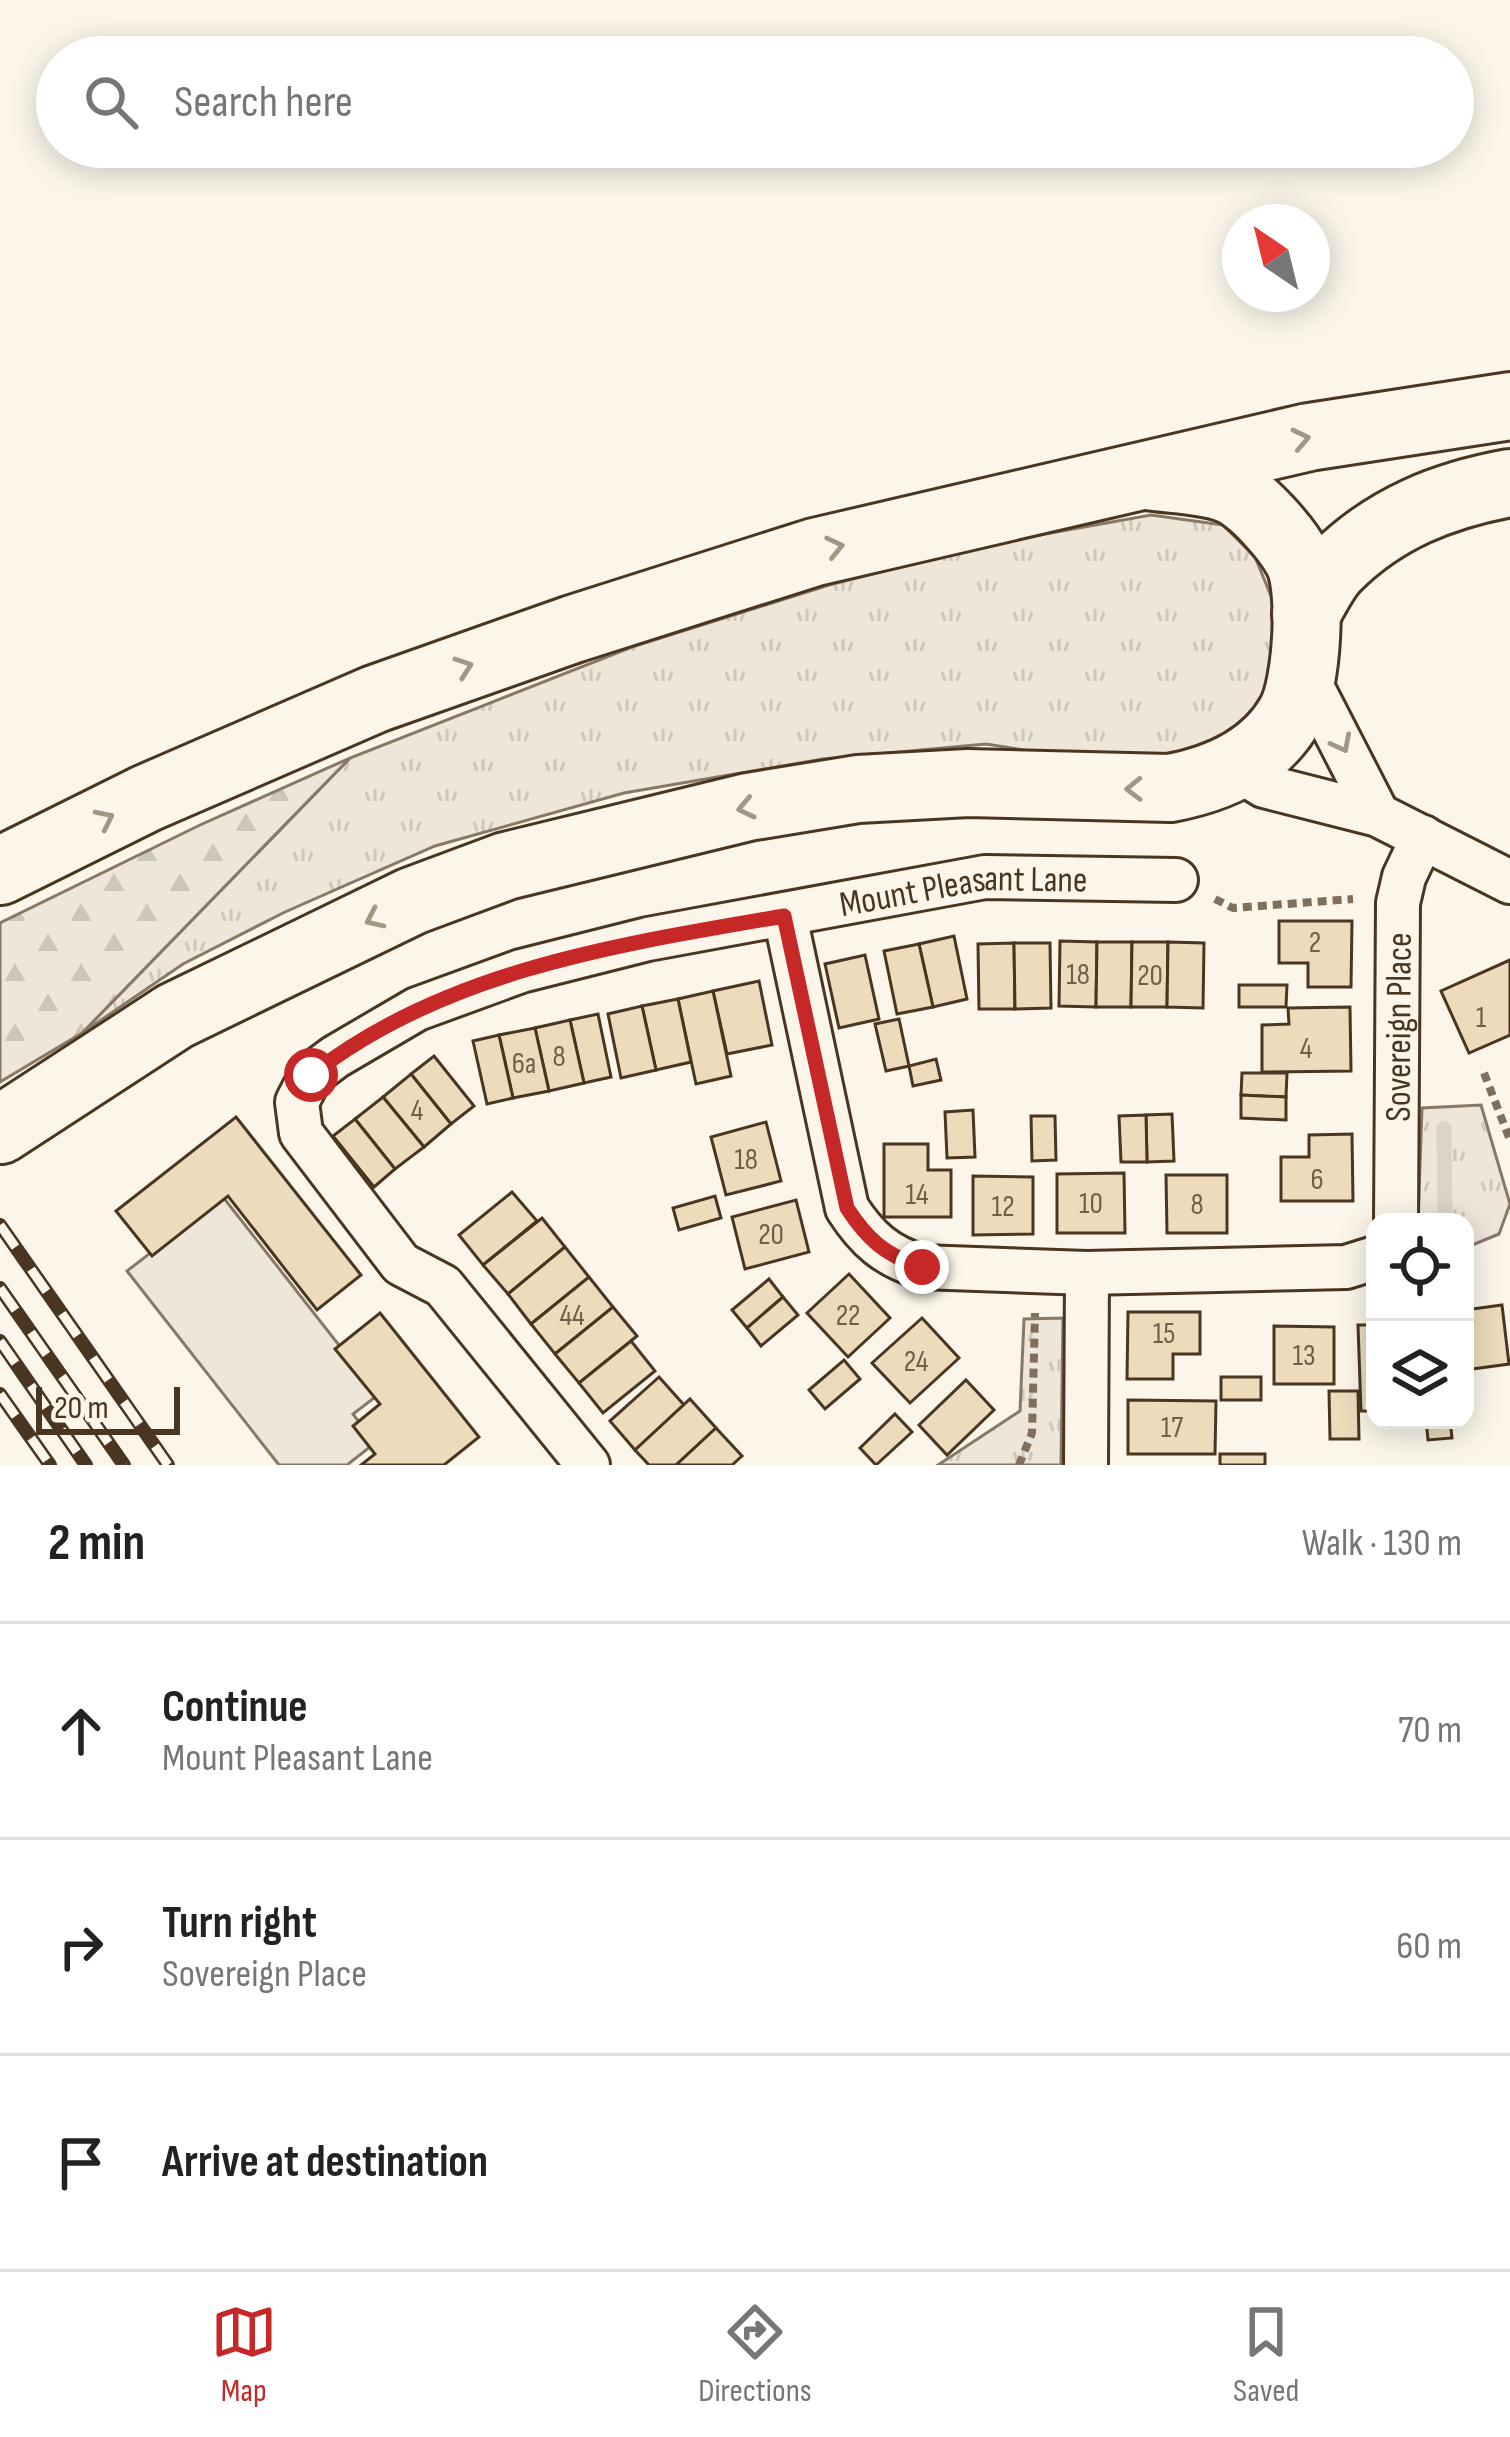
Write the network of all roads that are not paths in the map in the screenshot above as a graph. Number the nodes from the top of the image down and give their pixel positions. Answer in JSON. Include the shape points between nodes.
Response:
{"nodes":[{"id":1,"x":1510,"y":406,"type":"edge"},
{"id":2,"x":1146,"y":476,"type":"junction"},
{"id":3,"x":1510,"y":483,"type":"edge"},
{"id":4,"x":1305,"y":643,"type":"junction"},
{"id":5,"x":1235,"y":768,"type":"junction"},
{"id":6,"x":1378,"y":814,"type":"junction"},
{"id":7,"x":1423,"y":837,"type":"junction"},
{"id":8,"x":0,"y":871,"type":"edge"},
{"id":9,"x":1176,"y":880,"type":"road end"},
{"id":10,"x":1510,"y":882,"type":"edge"},
{"id":11,"x":784,"y":916,"type":"junction"},
{"id":12,"x":17,"y":1119,"type":"edge"},
{"id":13,"x":1396,"y":1213,"type":"edge"},
{"id":14,"x":1366,"y":1261,"type":"edge"},
{"id":15,"x":1087,"y":1273,"type":"junction"},
{"id":16,"x":588,"y":1465,"type":"edge"},
{"id":17,"x":1085,"y":1465,"type":"edge"}],
"edges":[{"from":2,"to":1,"type":"highway","one_way":true,"via":[[1309,437]]},
{"from":2,"to":4,"type":"highway","via":[[1231,489],[1269,521],[1300,563]]},
{"from":8,"to":2,"type":"highway","one_way":true,"via":[[375,699],[573,629],[815,552]]},
{"from":3,"to":4,"type":"highway","via":[[1416,508],[1335,568]]},
{"from":4,"to":5,"type":"highway","via":[[1291,714]]},
{"from":4,"to":6,"type":"street","one_way":true},
{"from":5,"to":6,"type":"street","via":[[1264,786]]},
{"from":5,"to":12,"type":"highway","one_way":true,"via":[[1170,788],[858,789],[506,866],[412,901],[175,1016]]},
{"from":6,"to":7,"type":"street"},
{"from":7,"to":10,"type":"street"},
{"from":7,"to":13,"type":"street","name":"Sovereign Place","via":[[1398,903]]},
{"from":9,"to":11,"type":"street","name":"Mount Pleasant Lane","via":[[985,877]]},
{"from":11,"to":15,"type":"street","via":[[847,1208],[866,1236],[895,1259],[922,1267]]},
{"from":11,"to":16,"type":"street","name":"Mount Pleasant Lane","via":[[542,966],[417,1009],[334,1057],[311,1075],[297,1102],[301,1132],[401,1264],[443,1286]]},
{"from":14,"to":15,"type":"street"},
{"from":15,"to":17,"type":"street"}]}
